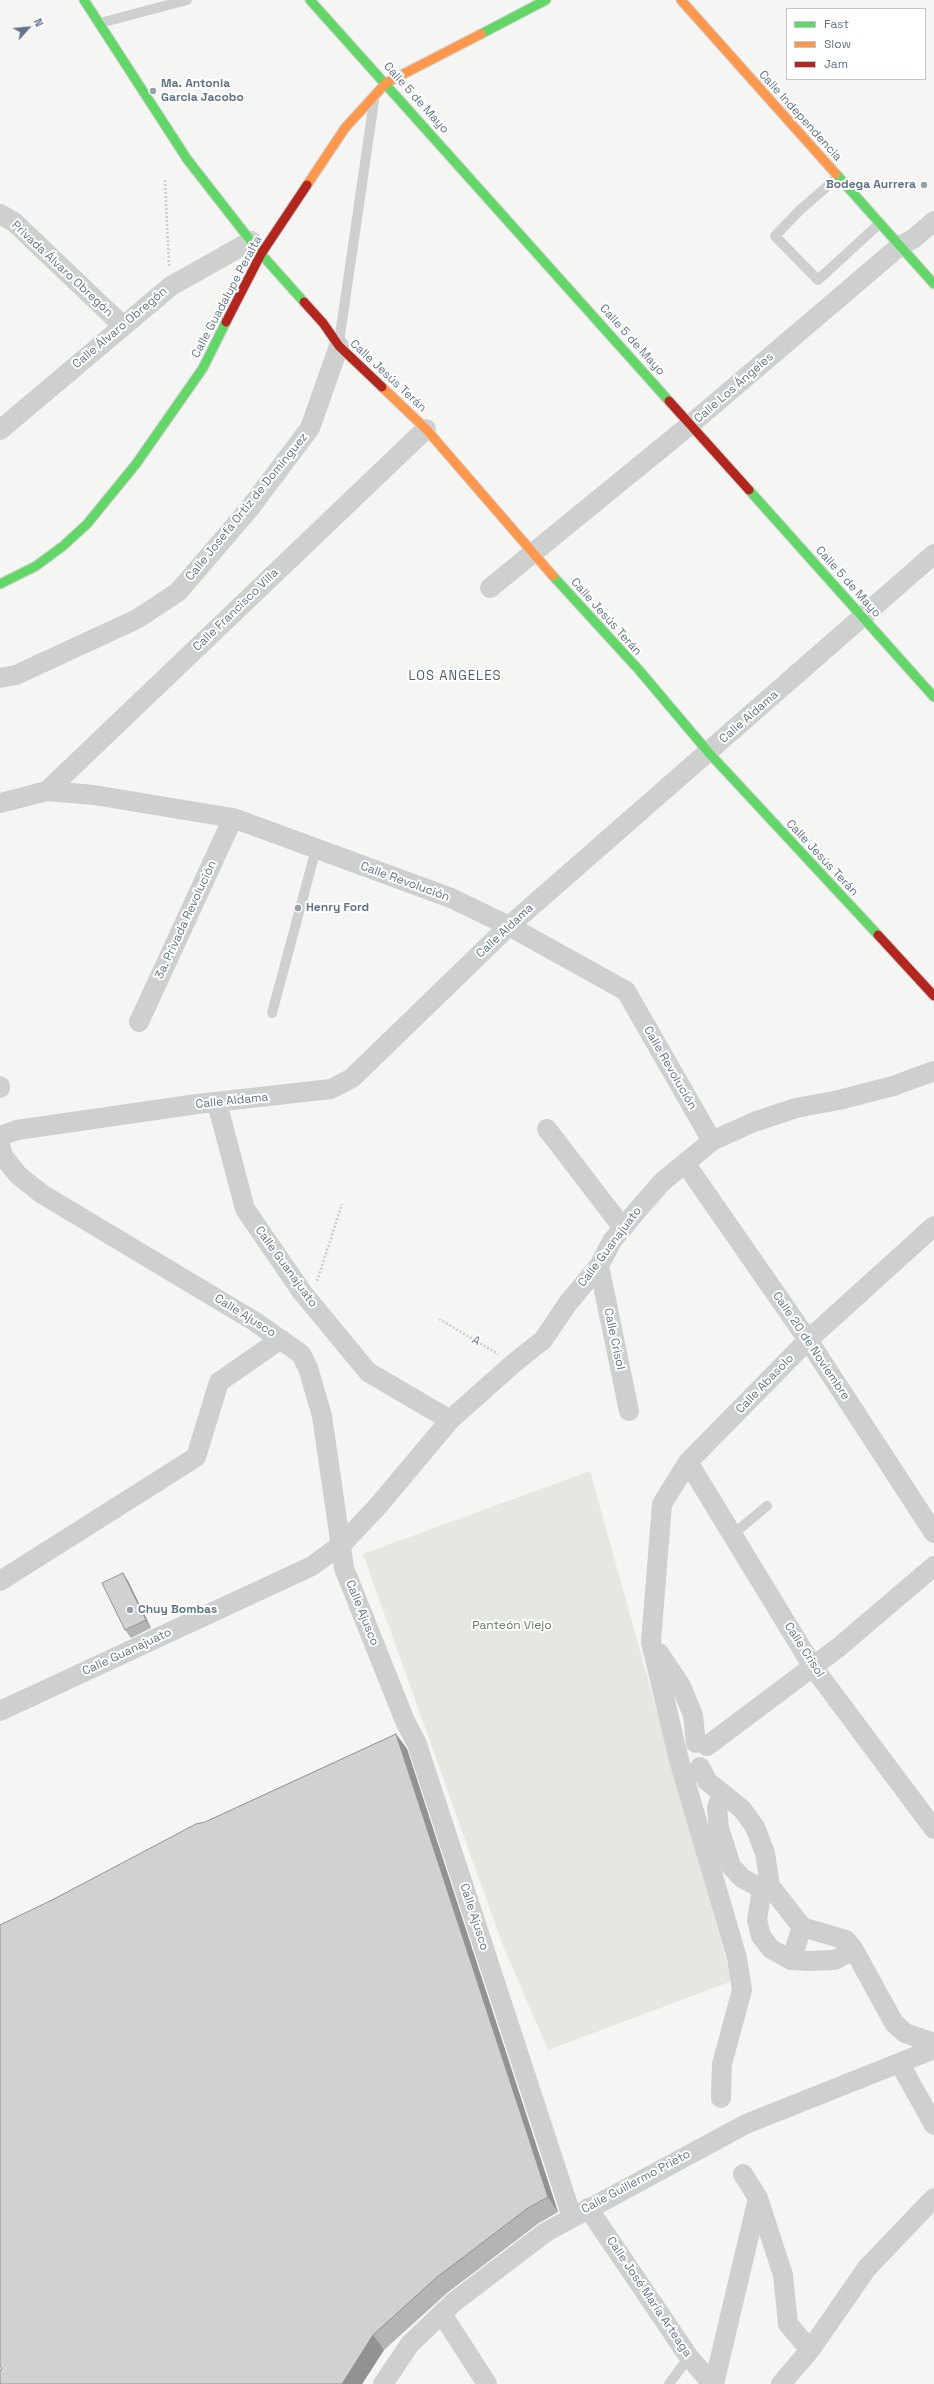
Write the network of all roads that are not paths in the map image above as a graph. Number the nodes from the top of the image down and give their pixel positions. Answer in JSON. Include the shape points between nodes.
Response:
{"nodes":[{"id":1,"x":84,"y":0,"type":"edge"},
{"id":2,"x":187,"y":0,"type":"edge"},
{"id":3,"x":310,"y":0,"type":"edge"},
{"id":4,"x":546,"y":0,"type":"edge"},
{"id":5,"x":681,"y":0,"type":"edge"},
{"id":6,"x":100,"y":23,"type":"junction"},
{"id":7,"x":386,"y":83,"type":"junction"},
{"id":8,"x":375,"y":93,"type":"junction"},
{"id":9,"x":838,"y":176,"type":"junction"},
{"id":10,"x":0,"y":214,"type":"edge"},
{"id":11,"x":934,"y":221,"type":"edge"},
{"id":12,"x":880,"y":223,"type":"junction"},
{"id":13,"x":900,"y":245,"type":"junction"},
{"id":14,"x":256,"y":247,"type":"junction"},
{"id":15,"x":934,"y":284,"type":"edge"},
{"id":16,"x":122,"y":325,"type":"junction"},
{"id":17,"x":339,"y":346,"type":"junction"},
{"id":18,"x":691,"y":424,"type":"junction"},
{"id":19,"x":426,"y":429,"type":"junction"},
{"id":20,"x":0,"y":430,"type":"edge"},
{"id":21,"x":934,"y":554,"type":"edge"},
{"id":22,"x":533,"y":555,"type":"junction"},
{"id":23,"x":0,"y":584,"type":"edge"},
{"id":24,"x":490,"y":588,"type":"dead end"},
{"id":25,"x":863,"y":617,"type":"junction"},
{"id":26,"x":0,"y":678,"type":"edge"},
{"id":27,"x":934,"y":697,"type":"edge"},
{"id":28,"x":709,"y":753,"type":"junction"},
{"id":29,"x":47,"y":791,"type":"junction"},
{"id":30,"x":0,"y":803,"type":"edge"},
{"id":31,"x":232,"y":818,"type":"junction"},
{"id":32,"x":316,"y":849,"type":"junction"},
{"id":33,"x":509,"y":926,"type":"junction"},
{"id":34,"x":934,"y":996,"type":"edge"},
{"id":35,"x":272,"y":1013,"type":"dead end"},
{"id":36,"x":139,"y":1022,"type":"dead end"},
{"id":37,"x":934,"y":1071,"type":"edge"},
{"id":38,"x":217,"y":1103,"type":"junction"},
{"id":39,"x":547,"y":1129,"type":"dead end"},
{"id":40,"x":0,"y":1136,"type":"edge"},
{"id":41,"x":712,"y":1141,"type":"junction"},
{"id":42,"x":0,"y":1144,"type":"edge"},
{"id":43,"x":685,"y":1162,"type":"junction"},
{"id":44,"x":934,"y":1226,"type":"edge"},
{"id":45,"x":623,"y":1228,"type":"junction"},
{"id":46,"x":598,"y":1266,"type":"junction"},
{"id":47,"x":281,"y":1339,"type":"junction"},
{"id":48,"x":808,"y":1340,"type":"junction"},
{"id":49,"x":629,"y":1411,"type":"dead end"},
{"id":50,"x":450,"y":1420,"type":"junction"},
{"id":51,"x":688,"y":1462,"type":"junction"},
{"id":52,"x":767,"y":1506,"type":"dead end"},
{"id":53,"x":934,"y":1533,"type":"edge"},
{"id":54,"x":732,"y":1534,"type":"junction"},
{"id":55,"x":342,"y":1544,"type":"junction"},
{"id":56,"x":934,"y":1566,"type":"edge"},
{"id":57,"x":0,"y":1581,"type":"edge"},
{"id":58,"x":651,"y":1642,"type":"junction"},
{"id":59,"x":813,"y":1667,"type":"junction"},
{"id":60,"x":0,"y":1711,"type":"edge"},
{"id":61,"x":702,"y":1744,"type":"junction"},
{"id":62,"x":722,"y":1793,"type":"junction"},
{"id":63,"x":934,"y":1829,"type":"edge"},
{"id":64,"x":766,"y":1887,"type":"junction"},
{"id":65,"x":802,"y":1927,"type":"junction"},
{"id":66,"x":854,"y":1950,"type":"junction"},
{"id":67,"x":791,"y":1960,"type":"junction"},
{"id":68,"x":934,"y":2043,"type":"edge"},
{"id":69,"x":934,"y":2049,"type":"edge"},
{"id":70,"x":900,"y":2064,"type":"junction"},
{"id":71,"x":721,"y":2098,"type":"dead end"},
{"id":72,"x":934,"y":2125,"type":"edge"},
{"id":73,"x":743,"y":2174,"type":"dead end"},
{"id":74,"x":758,"y":2198,"type":"junction"},
{"id":75,"x":934,"y":2198,"type":"edge"},
{"id":76,"x":580,"y":2212,"type":"junction"},
{"id":77,"x":442,"y":2314,"type":"junction"},
{"id":78,"x":810,"y":2350,"type":"junction"},
{"id":79,"x":689,"y":2357,"type":"junction"},
{"id":80,"x":384,"y":2384,"type":"edge"},
{"id":81,"x":487,"y":2384,"type":"edge"},
{"id":82,"x":669,"y":2384,"type":"edge"},
{"id":83,"x":713,"y":2384,"type":"edge"},
{"id":84,"x":781,"y":2384,"type":"edge"}],
"edges":[{"from":1,"to":6,"type":"street","name":"Calle Jesús Terán"},
{"from":2,"to":6,"type":"lane"},
{"from":3,"to":7,"type":"street","name":"Calle 5 de Mayo"},
{"from":4,"to":7,"type":"street","name":"Calle Guadalupe Peralta"},
{"from":5,"to":9,"type":"street","name":"Calle Independencia"},
{"from":6,"to":14,"type":"street","name":"Calle Jesús Terán","via":[[183,153]]},
{"from":7,"to":8,"type":"street","name":"Calle Guadalupe Peralta"},
{"from":7,"to":18,"type":"street","name":"Calle 5 de Mayo"},
{"from":8,"to":14,"type":"street","name":"Calle Guadalupe Peralta","via":[[345,128]]},
{"from":8,"to":17,"type":"lane"},
{"from":9,"to":12,"type":"street","name":"Calle Independencia"},
{"from":9,"to":12,"type":"lane","via":[[775,236],[818,280]]},
{"from":10,"to":16,"type":"street","name":"Privada Álvaro Obregón","via":[[14,222]]},
{"from":11,"to":13,"type":"street","name":"Calle Los Ángeles","via":[[913,239]]},
{"from":12,"to":13,"type":"street","name":"Calle Independencia"},
{"from":13,"to":15,"type":"street","name":"Calle Independencia"},
{"from":13,"to":18,"type":"street","name":"Calle Los Ángeles"},
{"from":14,"to":16,"type":"street","name":"Calle Álvaro Obregón","via":[[170,286]]},
{"from":14,"to":17,"type":"street","name":"Calle Jesús Terán","via":[[323,323]]},
{"from":14,"to":23,"type":"street","name":"Calle Guadalupe Peralta","via":[[203,368],[136,464],[87,524],[63,546],[36,566]]},
{"from":16,"to":20,"type":"street","name":"Calle Álvaro Obregón"},
{"from":17,"to":19,"type":"street","name":"Calle Jesús Terán"},
{"from":17,"to":26,"type":"street","name":"Calle Josefa Ortiz de Domínguez","via":[[310,428],[250,508],[178,592],[137,619],[16,674]]},
{"from":18,"to":22,"type":"street","name":"Calle Los Ángeles"},
{"from":18,"to":25,"type":"street","name":"Calle 5 de Mayo"},
{"from":19,"to":22,"type":"street","name":"Calle Jesús Terán"},
{"from":19,"to":29,"type":"street","name":"Calle Francisco Villa"},
{"from":21,"to":25,"type":"street","name":"Calle Aldama"},
{"from":22,"to":24,"type":"street","name":"Calle Los Ángeles"},
{"from":22,"to":28,"type":"street","name":"Calle Jesús Terán","via":[[639,670]]},
{"from":25,"to":27,"type":"street","name":"Calle 5 de Mayo"},
{"from":25,"to":28,"type":"street","name":"Calle Aldama"},
{"from":28,"to":33,"type":"street","name":"Calle Aldama"},
{"from":28,"to":34,"type":"street","name":"Calle Jesús Terán"},
{"from":29,"to":30,"type":"street","name":"Calle Revolución"},
{"from":29,"to":31,"type":"street","name":"Calle Revolución","via":[[94,795]]},
{"from":31,"to":32,"type":"street","name":"Calle Revolución"},
{"from":31,"to":36,"type":"street","name":"3a. Privada Revolución"},
{"from":32,"to":33,"type":"street","name":"Calle Revolución","via":[[451,898]]},
{"from":32,"to":35,"type":"lane"},
{"from":33,"to":38,"type":"street","name":"Calle Aldama","via":[[352,1078],[331,1090]]},
{"from":33,"to":41,"type":"street","name":"Calle Revolución","via":[[626,991]]},
{"from":37,"to":41,"type":"street","name":"Calle Guanajuato","via":[[893,1086],[796,1108],[754,1122]]},
{"from":38,"to":40,"type":"street","name":"Calle Aldama","via":[[17,1130]]},
{"from":38,"to":50,"type":"street","name":"Calle Guanajuato","via":[[245,1210],[310,1302],[368,1372]]},
{"from":39,"to":45,"type":"street"},
{"from":41,"to":43,"type":"street","name":"Calle Guanajuato"},
{"from":42,"to":47,"type":"street","name":"Calle Ajusco","via":[[3,1156],[18,1175],[42,1194]]},
{"from":43,"to":45,"type":"street","name":"Calle Guanajuato","via":[[662,1182]]},
{"from":43,"to":48,"type":"street","name":"Calle 20 de Noviembre"},
{"from":44,"to":48,"type":"street","name":"Calle Abasolo"},
{"from":45,"to":46,"type":"street","name":"Calle Guanajuato","via":[[612,1241]]},
{"from":46,"to":49,"type":"street","name":"Calle Crisol"},
{"from":46,"to":50,"type":"street","name":"Calle Guanajuato","via":[[542,1340]]},
{"from":47,"to":55,"type":"street","name":"Calle Ajusco","via":[[301,1354],[308,1368],[322,1416]]},
{"from":47,"to":57,"type":"street","via":[[219,1382],[196,1457]]},
{"from":48,"to":51,"type":"street","name":"Calle Abasolo"},
{"from":48,"to":53,"type":"street","name":"Calle 20 de Noviembre"},
{"from":50,"to":55,"type":"street","name":"Calle Guanajuato","via":[[378,1506]]},
{"from":51,"to":54,"type":"street","name":"Calle Crisol"},
{"from":51,"to":58,"type":"street","name":"Calle Abasolo","via":[[662,1504]]},
{"from":52,"to":54,"type":"lane"},
{"from":54,"to":59,"type":"street","name":"Calle Crisol"},
{"from":55,"to":60,"type":"street","name":"Calle Guanajuato","via":[[312,1566]]},
{"from":55,"to":76,"type":"street","name":"Calle Ajusco","via":[[344,1568],[405,1721],[417,1744]]},
{"from":56,"to":59,"type":"street"},
{"from":58,"to":61,"type":"street","via":[[681,1686]]},
{"from":58,"to":71,"type":"street","via":[[680,1760],[737,1958],[742,1990],[722,2064]]},
{"from":59,"to":61,"type":"street"},
{"from":59,"to":63,"type":"street","name":"Calle Crisol"},
{"from":61,"to":62,"type":"street","via":[[710,1752],[710,1759],[706,1765],[700,1767],[707,1781]]},
{"from":62,"to":64,"type":"street","via":[[742,1809],[755,1827],[765,1853]]},
{"from":62,"to":64,"type":"street","via":[[717,1808],[719,1828],[731,1866],[742,1878]]},
{"from":64,"to":65,"type":"street"},
{"from":64,"to":67,"type":"street","via":[[756,1920],[762,1936],[771,1949]]},
{"from":65,"to":66,"type":"street","via":[[846,1940]]},
{"from":65,"to":67,"type":"street"},
{"from":66,"to":67,"type":"street","via":[[835,1960]]},
{"from":66,"to":68,"type":"street","via":[[894,2023],[905,2033]]},
{"from":69,"to":70,"type":"street","name":"Calle Guillermo Prieto"},
{"from":70,"to":72,"type":"street"},
{"from":70,"to":76,"type":"street","name":"Calle Guillermo Prieto","via":[[746,2124]]},
{"from":73,"to":74,"type":"street"},
{"from":74,"to":78,"type":"street","via":[[783,2275],[788,2324]]},
{"from":74,"to":83,"type":"street","name":"Calle José María Arteaga"},
{"from":75,"to":78,"type":"street","via":[[867,2268]]},
{"from":76,"to":77,"type":"street","name":"Calle Guillermo Prieto","via":[[546,2232]]},
{"from":76,"to":79,"type":"street","name":"Calle José María Arteaga"},
{"from":77,"to":80,"type":"street","name":"Calle Guillermo Prieto","via":[[410,2344]]},
{"from":77,"to":81,"type":"street"},
{"from":78,"to":84,"type":"street"},
{"from":79,"to":82,"type":"lane"},
{"from":79,"to":83,"type":"street","name":"Calle José María Arteaga"}]}
